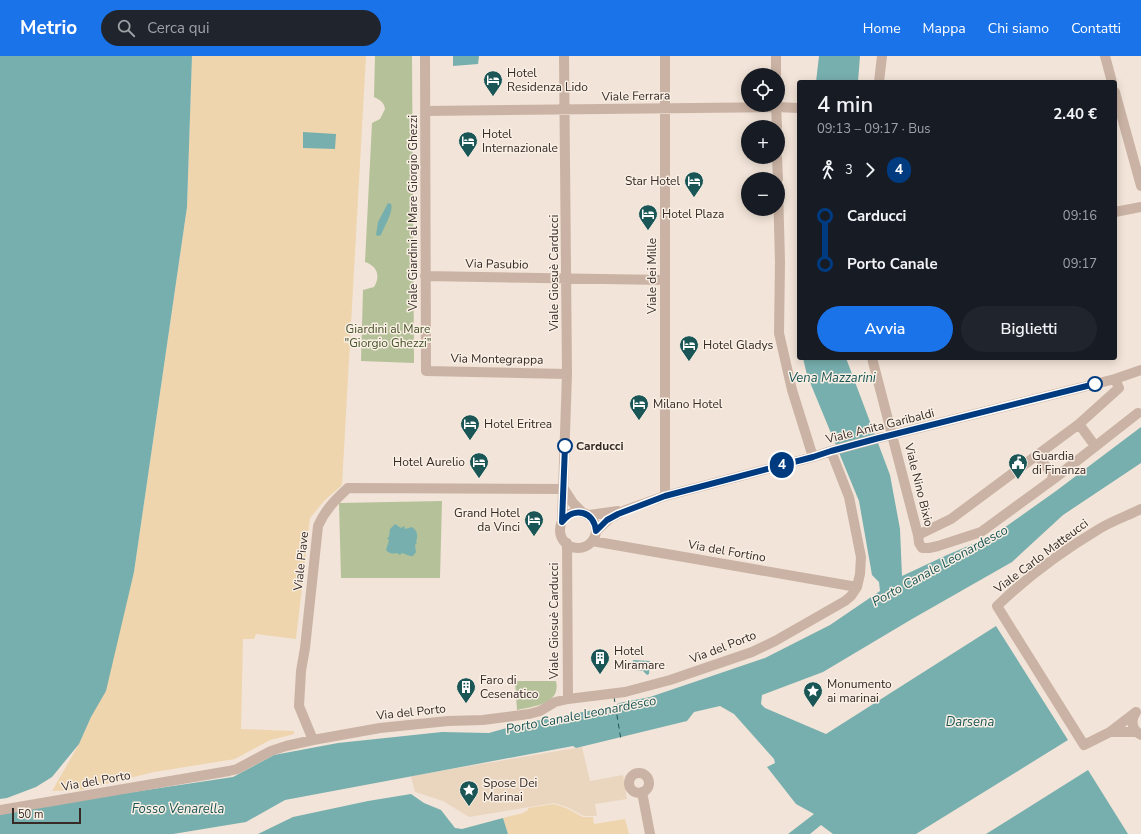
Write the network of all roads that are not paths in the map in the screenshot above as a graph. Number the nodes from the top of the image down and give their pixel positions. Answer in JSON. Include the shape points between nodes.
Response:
{"nodes":[{"id":1,"x":425,"y":56,"type":"edge"},
{"id":2,"x":564,"y":56,"type":"edge"},
{"id":3,"x":665,"y":56,"type":"edge"},
{"id":4,"x":776,"y":56,"type":"edge"},
{"id":5,"x":882,"y":56,"type":"edge"},
{"id":6,"x":1105,"y":56,"type":"edge"},
{"id":7,"x":776,"y":68,"type":"edge"},
{"id":8,"x":879,"y":80,"type":"edge"},
{"id":9,"x":1111,"y":80,"type":"edge"},
{"id":10,"x":1117,"y":105,"type":"edge"},
{"id":11,"x":741,"y":107,"type":"edge"},
{"id":12,"x":785,"y":107,"type":"edge"},
{"id":13,"x":797,"y":108,"type":"edge"},
{"id":14,"x":665,"y":109,"type":"junction"},
{"id":15,"x":565,"y":110,"type":"junction"},
{"id":16,"x":425,"y":111,"type":"junction"},
{"id":17,"x":1141,"y":186,"type":"edge"},
{"id":18,"x":1141,"y":207,"type":"edge"},
{"id":19,"x":1117,"y":212,"type":"edge"},
{"id":20,"x":779,"y":216,"type":"edge"},
{"id":21,"x":425,"y":276,"type":"junction"},
{"id":22,"x":567,"y":278,"type":"junction"},
{"id":23,"x":665,"y":280,"type":"junction"},
{"id":24,"x":873,"y":360,"type":"edge"},
{"id":25,"x":1141,"y":370,"type":"edge"},
{"id":26,"x":426,"y":371,"type":"joint"},
{"id":27,"x":567,"y":374,"type":"junction"},
{"id":28,"x":1115,"y":379,"type":"junction"},
{"id":29,"x":1138,"y":413,"type":"dead end"},
{"id":30,"x":1079,"y":424,"type":"junction"},
{"id":31,"x":893,"y":436,"type":"junction"},
{"id":32,"x":1095,"y":446,"type":"junction"},
{"id":33,"x":831,"y":451,"type":"junction"},
{"id":34,"x":1037,"y":456,"type":"junction"},
{"id":35,"x":813,"y":457,"type":"junction"},
{"id":36,"x":1055,"y":478,"type":"junction"},
{"id":37,"x":564,"y":489,"type":"junction"},
{"id":38,"x":665,"y":496,"type":"junction"},
{"id":39,"x":1141,"y":509,"type":"edge"},
{"id":40,"x":626,"y":510,"type":"junction"},
{"id":41,"x":585,"y":514,"type":"junction"},
{"id":42,"x":562,"y":522,"type":"junction"},
{"id":43,"x":596,"y":531,"type":"junction"},
{"id":44,"x":918,"y":535,"type":"junction"},
{"id":45,"x":592,"y":541,"type":"junction"},
{"id":46,"x":567,"y":543,"type":"junction"},
{"id":47,"x":857,"y":587,"type":"junction"},
{"id":48,"x":568,"y":699,"type":"junction"},
{"id":49,"x":1139,"y":710,"type":"edge"},
{"id":50,"x":1110,"y":732,"type":"junction"},
{"id":51,"x":1139,"y":734,"type":"edge"},
{"id":52,"x":313,"y":740,"type":"junction"},
{"id":53,"x":642,"y":792,"type":"dead end"},
{"id":54,"x":0,"y":810,"type":"edge"},
{"id":55,"x":650,"y":834,"type":"edge"}],
"edges":[{"from":1,"to":16,"type":"street","name":"Viale Giardini al Mare Giorgio Ghezzi"},
{"from":2,"to":15,"type":"street","name":"Viale Giosuè Carducci"},
{"from":3,"to":14,"type":"street","name":"Viale dei Mille"},
{"from":4,"to":7,"type":"street"},
{"from":5,"to":8,"type":"street"},
{"from":6,"to":9,"type":"street"},
{"from":10,"to":17,"type":"street"},
{"from":11,"to":14,"type":"street","name":"Viale Ferrara"},
{"from":12,"to":13,"type":"street","name":"Viale Ferrara"},
{"from":14,"to":15,"type":"street","name":"Viale Ferrara"},
{"from":14,"to":23,"type":"street","name":"Viale dei Mille"},
{"from":15,"to":16,"type":"street","name":"Viale Ferrara"},
{"from":15,"to":22,"type":"street","name":"Viale Giosuè Carducci"},
{"from":16,"to":21,"type":"street","name":"Viale Giardini al Mare Giorgio Ghezzi"},
{"from":18,"to":19,"type":"street"},
{"from":20,"to":35,"type":"street","via":[[779,333],[792,390]]},
{"from":21,"to":22,"type":"street","name":"Via Pasubio"},
{"from":21,"to":26,"type":"street","name":"Viale Giardini al Mare Giorgio Ghezzi"},
{"from":22,"to":23,"type":"street","name":"Via Pasubio"},
{"from":22,"to":27,"type":"street","name":"Viale Giosuè Carducci"},
{"from":23,"to":38,"type":"street","name":"Viale dei Mille"},
{"from":24,"to":31,"type":"street","name":"Viale Nino Bixio"},
{"from":25,"to":28,"type":"street","name":"Viale Anita Garibaldi"},
{"from":26,"to":27,"type":"street","name":"Via Montegrappa"},
{"from":27,"to":37,"type":"street","name":"Viale Giosuè Carducci"},
{"from":28,"to":30,"type":"street","via":[[1119,388]]},
{"from":28,"to":31,"type":"street","name":"Viale Anita Garibaldi"},
{"from":29,"to":32,"type":"street"},
{"from":30,"to":32,"type":"street"},
{"from":30,"to":34,"type":"street"},
{"from":31,"to":33,"type":"street","name":"Viale Anita Garibaldi"},
{"from":31,"to":44,"type":"street","name":"Viale Nino Bixio"},
{"from":32,"to":36,"type":"street"},
{"from":33,"to":35,"type":"street","name":"Viale Anita Garibaldi"},
{"from":33,"to":47,"type":"street","via":[[849,496],[861,557]]},
{"from":34,"to":36,"type":"street"},
{"from":34,"to":44,"type":"street","via":[[951,519]]},
{"from":35,"to":38,"type":"street","name":"Viale Anita Garibaldi"},
{"from":36,"to":44,"type":"street","name":"Viale Nino Bixio","via":[[981,532],[929,548],[922,548]]},
{"from":37,"to":41,"type":"street","via":[[573,503]]},
{"from":37,"to":42,"type":"street","name":"Viale Giosuè Carducci"},
{"from":37,"to":52,"type":"street","name":"Viale Piave","via":[[348,488],[333,501],[318,526],[305,648],[300,671],[299,706]]},
{"from":38,"to":40,"type":"street","name":"Viale Anita Garibaldi"},
{"from":39,"to":50,"type":"street","name":"Viale Carlo Matteucci","via":[[1089,535],[1009,594],[997,606],[1084,745]]},
{"from":40,"to":41,"type":"street","name":"Viale Anita Garibaldi"},
{"from":40,"to":43,"type":"street","name":"Viale Anita Garibaldi","via":[[607,520]]},
{"from":41,"to":42,"type":"street","via":[[570,514]]},
{"from":41,"to":43,"type":"street","via":[[596,525]]},
{"from":42,"to":46,"type":"street","via":[[561,533]]},
{"from":43,"to":45,"type":"street"},
{"from":45,"to":46,"type":"street","via":[[577,548]]},
{"from":45,"to":47,"type":"street","name":"Via del Fortino"},
{"from":46,"to":48,"type":"street","name":"Viale Giosuè Carducci"},
{"from":47,"to":48,"type":"street","name":"Via del Porto","via":[[851,596],[838,605],[752,652],[670,680],[625,692]]},
{"from":48,"to":52,"type":"street","name":"Via del Porto","via":[[529,714],[380,728]]},
{"from":49,"to":50,"type":"street"},
{"from":49,"to":51,"type":"street","via":[[1132,724]]},
{"from":50,"to":51,"type":"street"},
{"from":52,"to":54,"type":"street","name":"Via del Porto","via":[[272,751],[229,772]]},
{"from":53,"to":55,"type":"street"}]}
